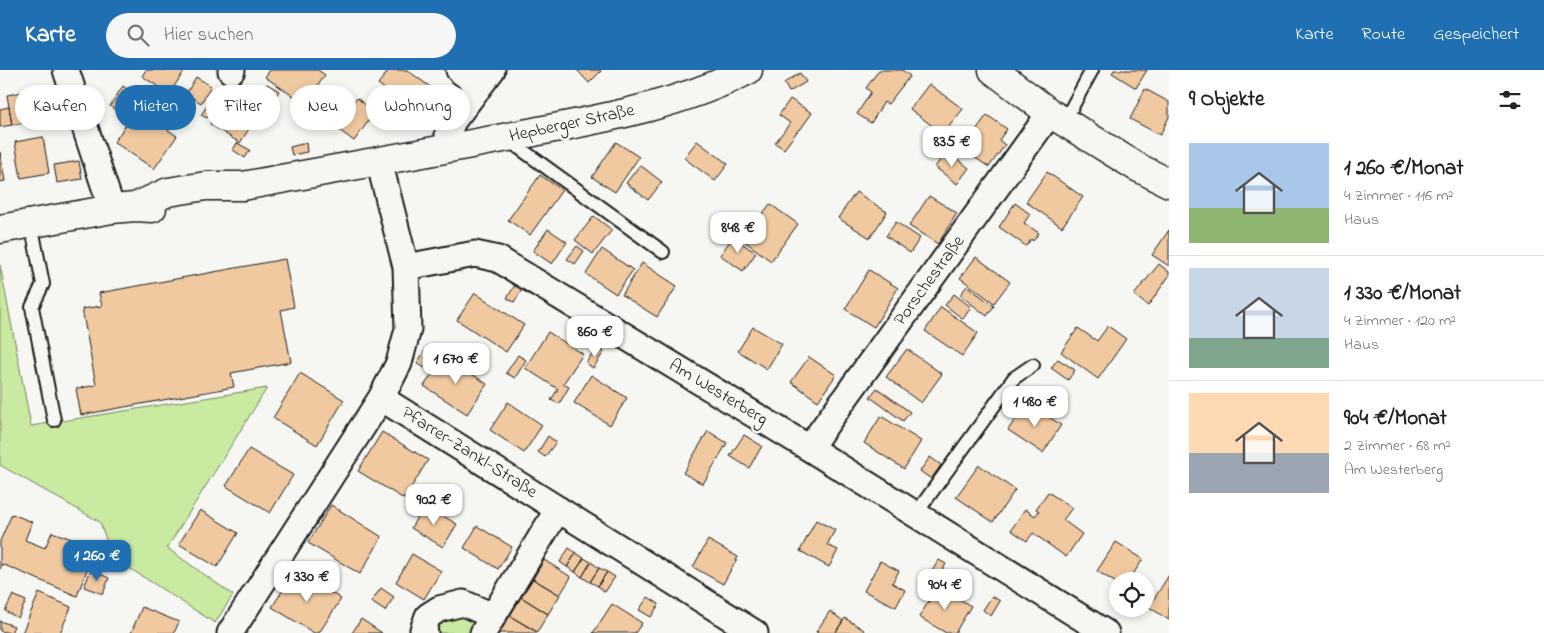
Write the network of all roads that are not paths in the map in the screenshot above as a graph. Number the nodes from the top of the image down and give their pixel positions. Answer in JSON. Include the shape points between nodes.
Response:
{"nodes":[{"id":1,"x":66,"y":70,"type":"edge"},
{"id":2,"x":459,"y":70,"type":"edge"},
{"id":3,"x":748,"y":70,"type":"edge"},
{"id":4,"x":993,"y":70,"type":"edge"},
{"id":5,"x":1092,"y":70,"type":"edge"},
{"id":6,"x":486,"y":78,"type":"edge"},
{"id":7,"x":1057,"y":117,"type":"junction"},
{"id":8,"x":505,"y":138,"type":"junction"},
{"id":9,"x":448,"y":148,"type":"junction"},
{"id":10,"x":379,"y":161,"type":"junction"},
{"id":11,"x":1169,"y":184,"type":"edge"},
{"id":12,"x":123,"y":208,"type":"junction"},
{"id":13,"x":31,"y":224,"type":"junction"},
{"id":14,"x":0,"y":229,"type":"edge"},
{"id":15,"x":663,"y":252,"type":"dead end"},
{"id":16,"x":406,"y":267,"type":"junction"},
{"id":17,"x":1033,"y":366,"type":"dead end"},
{"id":18,"x":381,"y":398,"type":"junction"},
{"id":19,"x":54,"y":420,"type":"dead end"},
{"id":20,"x":809,"y":448,"type":"junction"},
{"id":21,"x":558,"y":509,"type":"junction"},
{"id":22,"x":915,"y":514,"type":"junction"},
{"id":23,"x":488,"y":624,"type":"edge"},
{"id":24,"x":727,"y":625,"type":"edge"},
{"id":25,"x":230,"y":633,"type":"edge"},
{"id":26,"x":425,"y":633,"type":"edge"},
{"id":27,"x":755,"y":633,"type":"edge"},
{"id":28,"x":1106,"y":633,"type":"edge"}],
"edges":[{"from":1,"to":12,"type":"street"},
{"from":2,"to":6,"type":"street"},
{"from":3,"to":8,"type":"street","name":"Hepberger Straße","via":[[729,80],[637,111]]},
{"from":4,"to":7,"type":"street"},
{"from":5,"to":7,"type":"lane"},
{"from":6,"to":9,"type":"street","via":[[453,121],[448,132]]},
{"from":7,"to":11,"type":"street"},
{"from":7,"to":20,"type":"street","name":"Porschestraße"},
{"from":8,"to":9,"type":"street","name":"Hepberger Straße"},
{"from":8,"to":15,"type":"lane"},
{"from":9,"to":10,"type":"street","name":"Hepberger Straße"},
{"from":10,"to":12,"type":"street","name":"Hepberger Straße","via":[[243,186],[206,186],[168,192]]},
{"from":10,"to":16,"type":"street"},
{"from":12,"to":13,"type":"street","name":"Hepberger Straße"},
{"from":13,"to":14,"type":"street","name":"Hepberger Straße"},
{"from":13,"to":19,"type":"lane","via":[[43,284],[32,306]]},
{"from":16,"to":18,"type":"street","via":[[408,329],[399,363]]},
{"from":16,"to":20,"type":"street","name":"Am Westerberg","via":[[475,254],[498,259]]},
{"from":17,"to":22,"type":"lane","via":[[1014,378]]},
{"from":18,"to":21,"type":"street","name":"Pfarrer-Zankl-Straße"},
{"from":18,"to":25,"type":"street"},
{"from":20,"to":22,"type":"street","name":"Am Westerberg"},
{"from":21,"to":23,"type":"street"},
{"from":21,"to":24,"type":"street","name":"Pfarrer-Zankl-Straße"},
{"from":22,"to":28,"type":"street","name":"Am Westerberg"},
{"from":23,"to":26,"type":"street","via":[[463,604],[439,609],[428,616]]},
{"from":24,"to":27,"type":"street","name":"Pfarrer-Zankl-Straße"}]}
